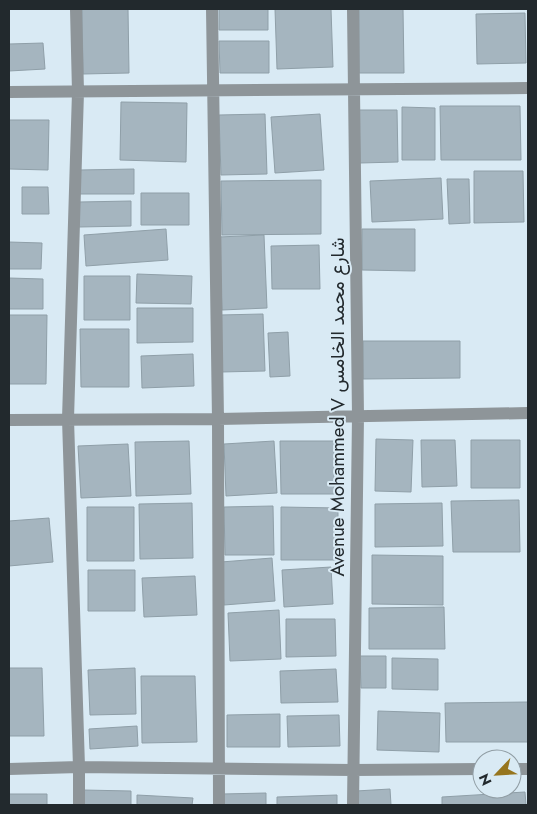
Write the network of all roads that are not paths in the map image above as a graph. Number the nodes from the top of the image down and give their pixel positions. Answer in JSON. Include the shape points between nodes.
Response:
{"nodes":[{"id":1,"x":76,"y":9,"type":"edge"},
{"id":2,"x":212,"y":9,"type":"edge"},
{"id":3,"x":353,"y":9,"type":"edge"},
{"id":4,"x":528,"y":88,"type":"edge"},
{"id":5,"x":353,"y":90,"type":"junction"},
{"id":6,"x":213,"y":91,"type":"junction"},
{"id":7,"x":9,"y":92,"type":"edge"},
{"id":8,"x":78,"y":92,"type":"junction"},
{"id":9,"x":528,"y":413,"type":"edge"},
{"id":10,"x":358,"y":416,"type":"junction"},
{"id":11,"x":68,"y":419,"type":"junction"},
{"id":12,"x":9,"y":420,"type":"edge"},
{"id":13,"x":218,"y":420,"type":"junction"},
{"id":14,"x":80,"y":767,"type":"junction"},
{"id":15,"x":219,"y":768,"type":"junction"},
{"id":16,"x":9,"y":769,"type":"edge"},
{"id":17,"x":472,"y":769,"type":"edge"},
{"id":18,"x":353,"y":770,"type":"junction"},
{"id":19,"x":79,"y":805,"type":"edge"},
{"id":20,"x":219,"y":805,"type":"edge"},
{"id":21,"x":353,"y":805,"type":"edge"}],
"edges":[{"from":1,"to":8,"type":"street"},
{"from":2,"to":6,"type":"street"},
{"from":3,"to":5,"type":"street","name":"Avenue Mohammed V شارع محمد الخامس"},
{"from":4,"to":5,"type":"street"},
{"from":5,"to":6,"type":"street"},
{"from":5,"to":10,"type":"street","name":"Avenue Mohammed V شارع محمد الخامس"},
{"from":6,"to":8,"type":"street"},
{"from":6,"to":13,"type":"street"},
{"from":7,"to":8,"type":"street"},
{"from":8,"to":11,"type":"street"},
{"from":9,"to":10,"type":"street"},
{"from":10,"to":13,"type":"street"},
{"from":10,"to":18,"type":"street","name":"Avenue Mohammed V شارع محمد الخامس"},
{"from":11,"to":12,"type":"street"},
{"from":11,"to":13,"type":"street"},
{"from":11,"to":14,"type":"street"},
{"from":13,"to":15,"type":"street"},
{"from":14,"to":15,"type":"street"},
{"from":14,"to":16,"type":"street"},
{"from":14,"to":19,"type":"street"},
{"from":15,"to":18,"type":"street"},
{"from":15,"to":20,"type":"street"},
{"from":17,"to":18,"type":"street"},
{"from":18,"to":21,"type":"street","name":"Avenue Mohammed V شارع محمد الخامس"}]}
